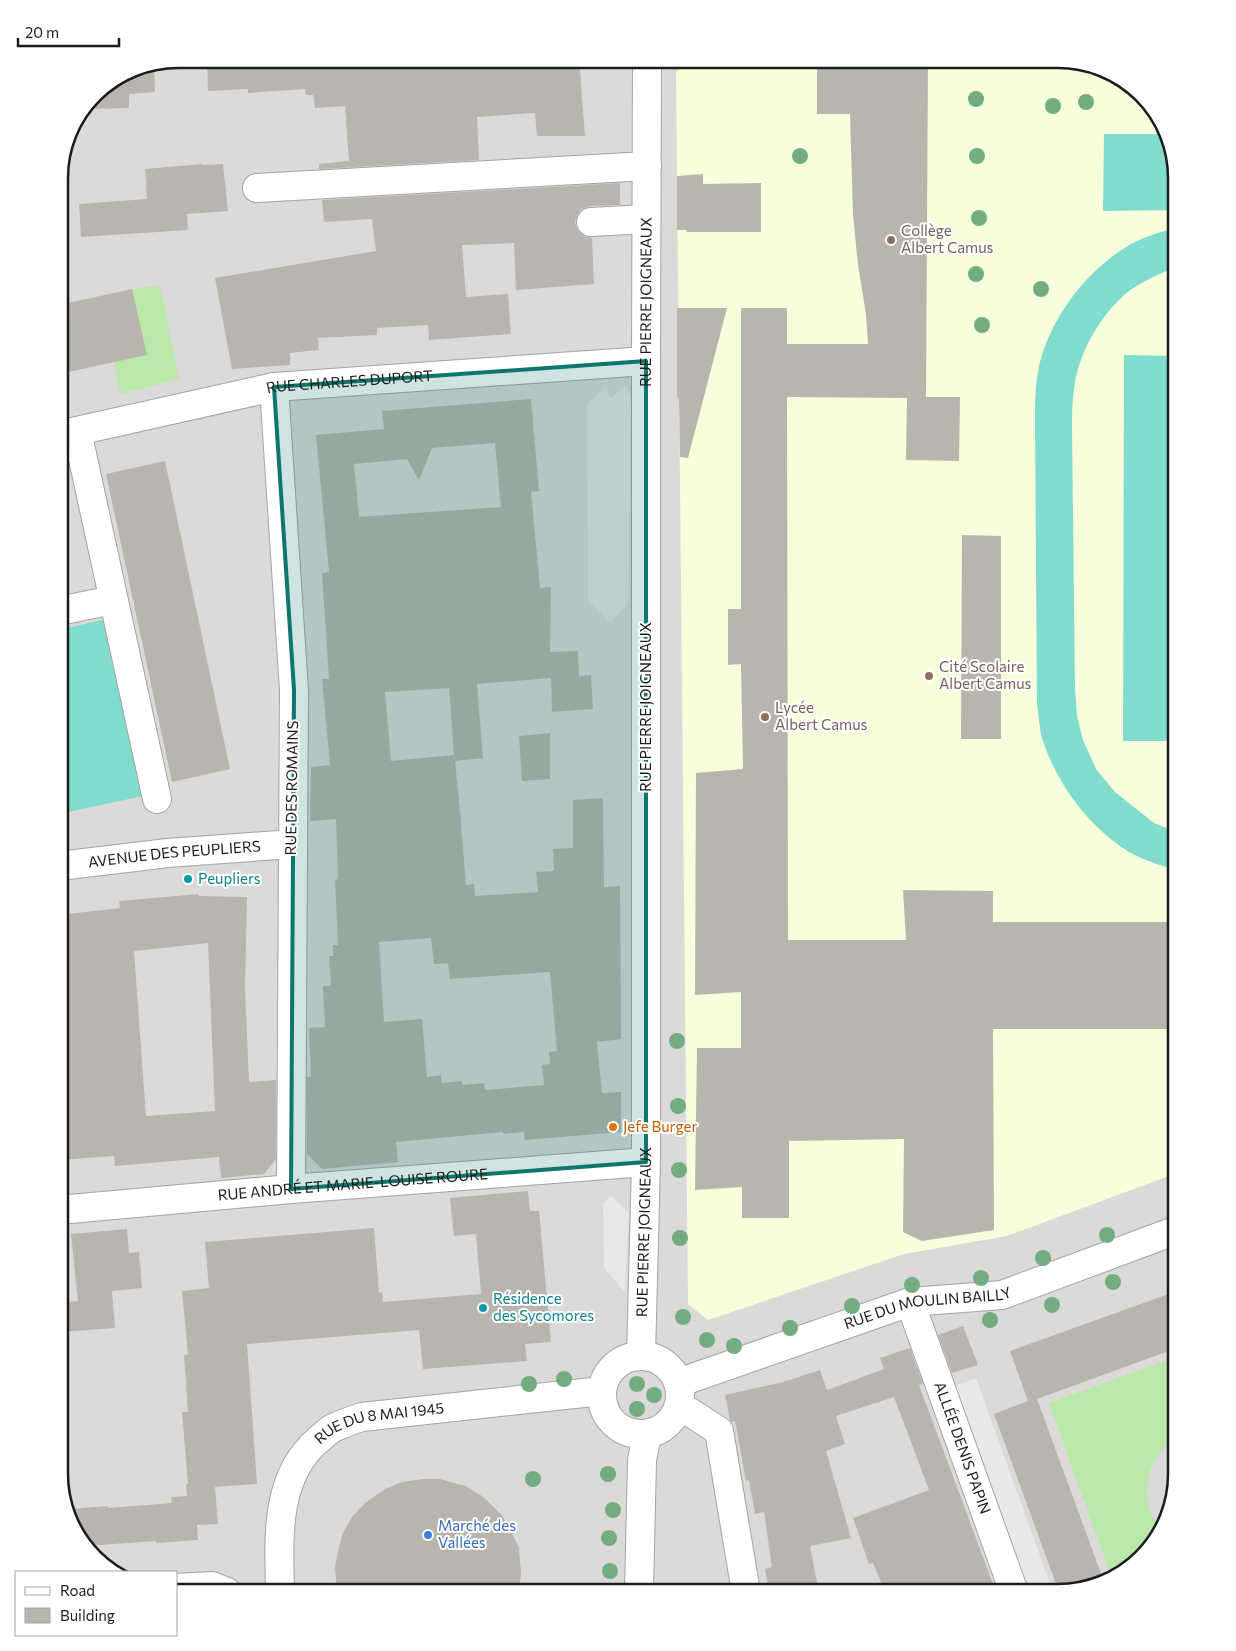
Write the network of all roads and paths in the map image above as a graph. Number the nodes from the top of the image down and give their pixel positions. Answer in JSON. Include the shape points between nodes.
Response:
{"nodes":[{"id":1,"x":647,"y":68,"type":"edge"},
{"id":2,"x":647,"y":166,"type":"junction"},
{"id":3,"x":257,"y":188,"type":"dead end"},
{"id":4,"x":646,"y":219,"type":"junction"},
{"id":5,"x":591,"y":222,"type":"dead end"},
{"id":6,"x":646,"y":361,"type":"junction"},
{"id":7,"x":274,"y":387,"type":"junction"},
{"id":8,"x":68,"y":433,"type":"edge"},
{"id":9,"x":113,"y":600,"type":"junction"},
{"id":10,"x":68,"y":609,"type":"edge"},
{"id":11,"x":157,"y":799,"type":"dead end"},
{"id":12,"x":292,"y":844,"type":"junction"},
{"id":13,"x":67,"y":865,"type":"edge"},
{"id":14,"x":646,"y":1162,"type":"junction"},
{"id":15,"x":291,"y":1190,"type":"junction"},
{"id":16,"x":67,"y":1209,"type":"edge"},
{"id":17,"x":1168,"y":1233,"type":"edge"},
{"id":18,"x":910,"y":1302,"type":"junction"},
{"id":19,"x":641,"y":1356,"type":"junction"},
{"id":20,"x":602,"y":1391,"type":"junction"},
{"id":21,"x":679,"y":1394,"type":"junction"},
{"id":22,"x":647,"y":1434,"type":"junction"},
{"id":23,"x":280,"y":1584,"type":"edge"},
{"id":24,"x":639,"y":1584,"type":"edge"},
{"id":25,"x":745,"y":1584,"type":"edge"},
{"id":26,"x":1011,"y":1584,"type":"edge"}],
"edges":[{"from":1,"to":2,"type":"street","name":"RUE PIERRE JOIGNEAUX"},
{"from":2,"to":3,"type":"street"},
{"from":2,"to":4,"type":"street","name":"RUE PIERRE JOIGNEAUX"},
{"from":4,"to":5,"type":"street"},
{"from":4,"to":6,"type":"street","name":"RUE PIERRE JOIGNEAUX"},
{"from":6,"to":7,"type":"street","name":"RUE CHARLES DUPORT"},
{"from":6,"to":14,"type":"street","name":"RUE PIERRE JOIGNEAUX"},
{"from":7,"to":8,"type":"street","name":"RUE CHARLES DUPORT"},
{"from":7,"to":12,"type":"street","name":"RUE DES ROMAINS","via":[[294,690]]},
{"from":8,"to":9,"type":"street"},
{"from":9,"to":10,"type":"street"},
{"from":9,"to":11,"type":"street"},
{"from":12,"to":13,"type":"street","name":"AVENUE DES PEUPLIERS","via":[[168,853]]},
{"from":12,"to":15,"type":"street","name":"RUE DES ROMAINS"},
{"from":14,"to":15,"type":"street","name":"RUE ANDRÉ ET MARIE-LOUISE ROURE"},
{"from":14,"to":19,"type":"street","name":"RUE PIERRE JOIGNEAUX"},
{"from":15,"to":16,"type":"street","name":"RUE ANDRÉ ET MARIE-LOUISE ROURE"},
{"from":17,"to":18,"type":"street","name":"RUE DU MOULIN BAILLY","via":[[1002,1295]]},
{"from":18,"to":21,"type":"street","name":"RUE DU MOULIN BAILLY"},
{"from":18,"to":26,"type":"street","name":"ALLÉE DENIS PAPIN"},
{"from":19,"to":20,"type":"street","via":[[630,1358],[611,1370]]},
{"from":19,"to":21,"type":"street","via":[[655,1358],[666,1365],[676,1376]]},
{"from":20,"to":22,"type":"street","via":[[610,1420],[626,1432]]},
{"from":20,"to":23,"type":"street","name":"RUE DU 8 MAI 1945","via":[[362,1417],[332,1429],[306,1451],[292,1474],[283,1502]]},
{"from":21,"to":22,"type":"street","via":[[675,1416],[658,1431]]},
{"from":21,"to":25,"type":"street","via":[[719,1431]]},
{"from":22,"to":24,"type":"street","via":[[642,1460]]}]}
